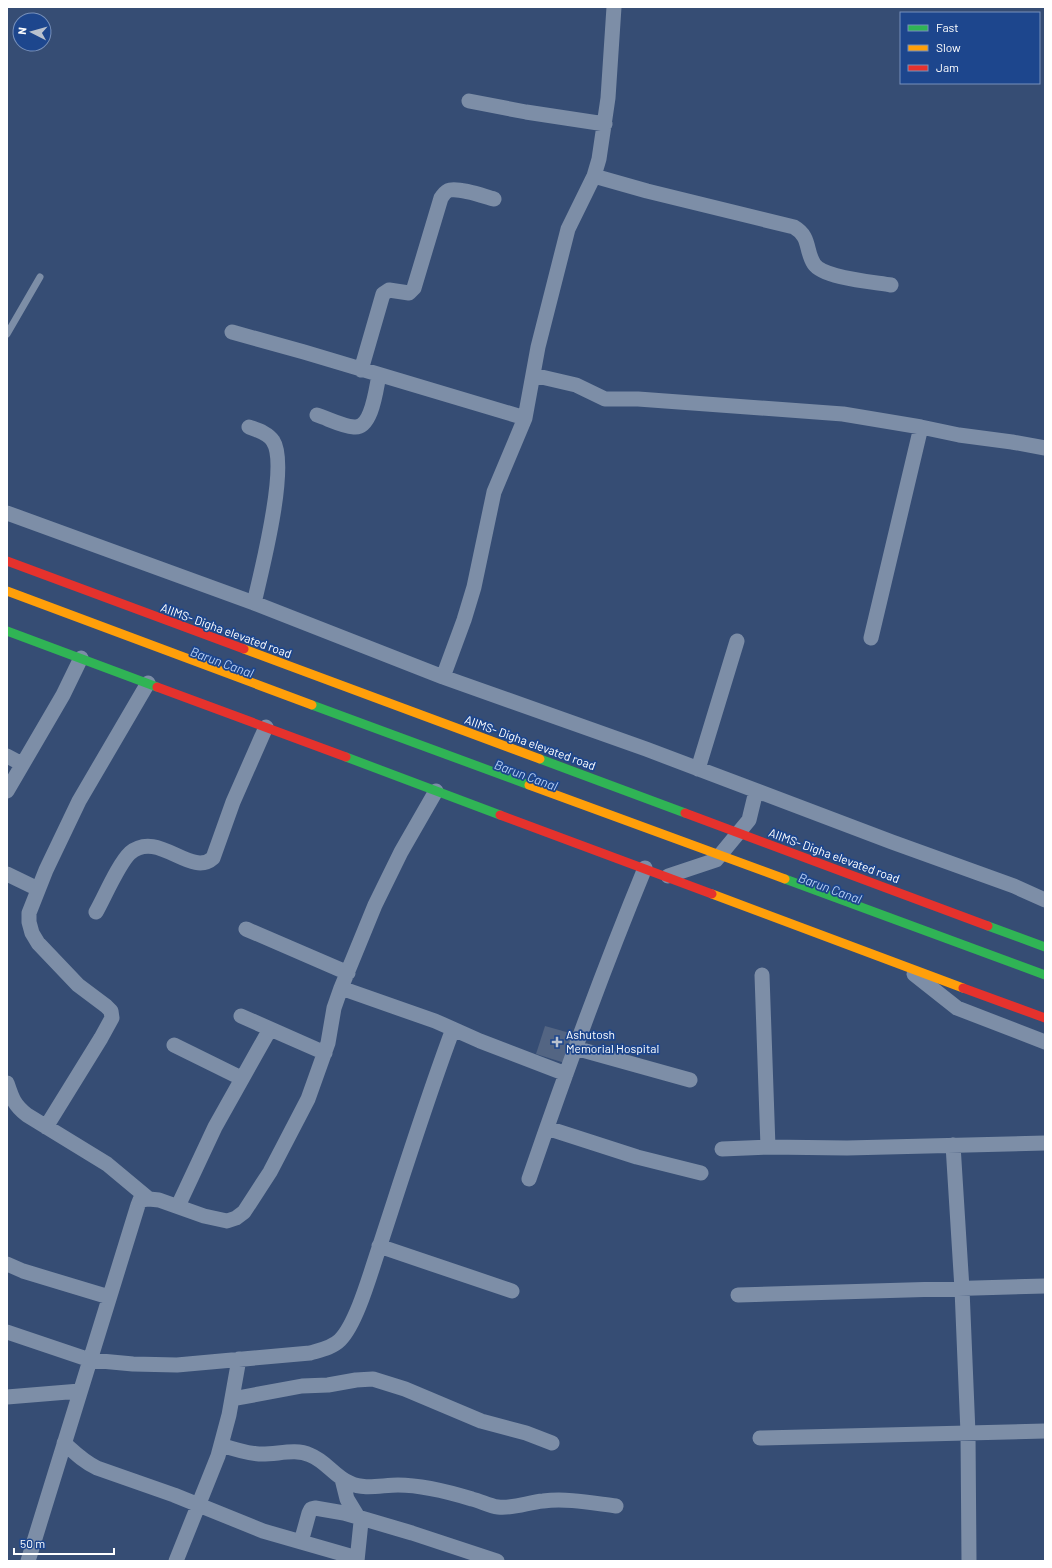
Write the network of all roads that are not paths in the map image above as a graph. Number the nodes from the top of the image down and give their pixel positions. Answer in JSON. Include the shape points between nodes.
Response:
{"nodes":[{"id":1,"x":614,"y":7,"type":"edge"},
{"id":2,"x":469,"y":101,"type":"dead end"},
{"id":3,"x":605,"y":124,"type":"junction"},
{"id":4,"x":594,"y":176,"type":"junction"},
{"id":5,"x":494,"y":199,"type":"dead end"},
{"id":6,"x":40,"y":277,"type":"dead end"},
{"id":7,"x":891,"y":285,"type":"dead end"},
{"id":8,"x":232,"y":332,"type":"dead end"},
{"id":9,"x":7,"y":334,"type":"edge"},
{"id":10,"x":361,"y":370,"type":"junction"},
{"id":11,"x":379,"y":375,"type":"junction"},
{"id":12,"x":532,"y":376,"type":"junction"},
{"id":13,"x":317,"y":415,"type":"dead end"},
{"id":14,"x":525,"y":418,"type":"junction"},
{"id":15,"x":249,"y":427,"type":"dead end"},
{"id":16,"x":921,"y":427,"type":"junction"},
{"id":17,"x":1045,"y":448,"type":"edge"},
{"id":18,"x":7,"y":513,"type":"edge"},
{"id":19,"x":7,"y":561,"type":"edge"},
{"id":20,"x":7,"y":591,"type":"edge"},
{"id":21,"x":254,"y":603,"type":"junction"},
{"id":22,"x":7,"y":631,"type":"edge"},
{"id":23,"x":871,"y":638,"type":"dead end"},
{"id":24,"x":737,"y":641,"type":"dead end"},
{"id":25,"x":81,"y":658,"type":"junction"},
{"id":26,"x":443,"y":677,"type":"junction"},
{"id":27,"x":148,"y":683,"type":"junction"},
{"id":28,"x":266,"y":727,"type":"junction"},
{"id":29,"x":7,"y":756,"type":"edge"},
{"id":30,"x":22,"y":764,"type":"junction"},
{"id":31,"x":698,"y":769,"type":"junction"},
{"id":32,"x":7,"y":791,"type":"edge"},
{"id":33,"x":436,"y":791,"type":"junction"},
{"id":34,"x":756,"y":791,"type":"junction"},
{"id":35,"x":645,"y":868,"type":"junction"},
{"id":36,"x":7,"y":874,"type":"edge"},
{"id":37,"x":668,"y":876,"type":"junction"},
{"id":38,"x":38,"y":889,"type":"junction"},
{"id":39,"x":1045,"y":900,"type":"edge"},
{"id":40,"x":96,"y":912,"type":"dead end"},
{"id":41,"x":246,"y":929,"type":"dead end"},
{"id":42,"x":1045,"y":947,"type":"edge"},
{"id":43,"x":902,"y":965,"type":"junction"},
{"id":44,"x":348,"y":973,"type":"junction"},
{"id":45,"x":762,"y":975,"type":"dead end"},
{"id":46,"x":1045,"y":975,"type":"edge"},
{"id":47,"x":341,"y":988,"type":"junction"},
{"id":48,"x":241,"y":1016,"type":"dead end"},
{"id":49,"x":1045,"y":1018,"type":"edge"},
{"id":50,"x":270,"y":1029,"type":"junction"},
{"id":51,"x":452,"y":1029,"type":"junction"},
{"id":52,"x":1045,"y":1042,"type":"edge"},
{"id":53,"x":174,"y":1044,"type":"dead end"},
{"id":54,"x":575,"y":1048,"type":"junction"},
{"id":55,"x":325,"y":1053,"type":"junction"},
{"id":56,"x":566,"y":1074,"type":"junction"},
{"id":57,"x":241,"y":1078,"type":"junction"},
{"id":58,"x":690,"y":1080,"type":"dead end"},
{"id":59,"x":7,"y":1085,"type":"edge"},
{"id":60,"x":46,"y":1127,"type":"junction"},
{"id":61,"x":547,"y":1128,"type":"junction"},
{"id":62,"x":1045,"y":1143,"type":"edge"},
{"id":63,"x":953,"y":1145,"type":"junction"},
{"id":64,"x":768,"y":1147,"type":"junction"},
{"id":65,"x":722,"y":1149,"type":"dead end"},
{"id":66,"x":701,"y":1173,"type":"dead end"},
{"id":67,"x":529,"y":1179,"type":"dead end"},
{"id":68,"x":149,"y":1199,"type":"junction"},
{"id":69,"x":178,"y":1206,"type":"junction"},
{"id":70,"x":379,"y":1246,"type":"junction"},
{"id":71,"x":7,"y":1264,"type":"edge"},
{"id":72,"x":1045,"y":1286,"type":"edge"},
{"id":73,"x":962,"y":1290,"type":"junction"},
{"id":74,"x":512,"y":1291,"type":"dead end"},
{"id":75,"x":738,"y":1295,"type":"dead end"},
{"id":76,"x":109,"y":1298,"type":"junction"},
{"id":77,"x":7,"y":1332,"type":"edge"},
{"id":78,"x":239,"y":1359,"type":"junction"},
{"id":79,"x":90,"y":1360,"type":"junction"},
{"id":80,"x":80,"y":1391,"type":"junction"},
{"id":81,"x":7,"y":1397,"type":"edge"},
{"id":82,"x":232,"y":1399,"type":"junction"},
{"id":83,"x":1045,"y":1431,"type":"edge"},
{"id":84,"x":968,"y":1433,"type":"junction"},
{"id":85,"x":760,"y":1438,"type":"dead end"},
{"id":86,"x":64,"y":1443,"type":"junction"},
{"id":87,"x":552,"y":1443,"type":"dead end"},
{"id":88,"x":221,"y":1446,"type":"junction"},
{"id":89,"x":342,"y":1479,"type":"junction"},
{"id":90,"x":198,"y":1505,"type":"junction"},
{"id":91,"x":616,"y":1506,"type":"dead end"},
{"id":92,"x":359,"y":1517,"type":"junction"},
{"id":93,"x":301,"y":1542,"type":"junction"},
{"id":94,"x":357,"y":1560,"type":"edge"},
{"id":95,"x":28,"y":1561,"type":"edge"},
{"id":96,"x":176,"y":1561,"type":"edge"},
{"id":97,"x":497,"y":1561,"type":"edge"},
{"id":98,"x":969,"y":1561,"type":"edge"}],
"edges":[{"from":1,"to":3,"type":"street"},
{"from":2,"to":3,"type":"street"},
{"from":3,"to":4,"type":"street"},
{"from":4,"to":7,"type":"street","via":[[794,227],[805,237],[812,261],[821,271],[830,275]]},
{"from":4,"to":12,"type":"street","via":[[568,229]]},
{"from":5,"to":10,"type":"street","via":[[460,191],[444,192],[414,288],[409,293],[389,290],[383,294]]},
{"from":6,"to":9,"type":"lane"},
{"from":8,"to":10,"type":"street"},
{"from":10,"to":11,"type":"street"},
{"from":11,"to":13,"type":"street","via":[[371,410],[362,426],[353,427]]},
{"from":11,"to":14,"type":"street"},
{"from":12,"to":14,"type":"street"},
{"from":12,"to":16,"type":"street","via":[[576,385],[605,399],[638,399],[843,414]]},
{"from":14,"to":26,"type":"street","via":[[494,492],[474,587]]},
{"from":15,"to":21,"type":"street","via":[[272,439],[278,463],[273,514]]},
{"from":16,"to":17,"type":"street"},
{"from":16,"to":23,"type":"street"},
{"from":18,"to":21,"type":"street"},
{"from":19,"to":42,"type":"main road","name":"AIIMS- Digha elevated road"},
{"from":20,"to":46,"type":"main road"},
{"from":21,"to":26,"type":"street"},
{"from":22,"to":25,"type":"main road"},
{"from":24,"to":31,"type":"street"},
{"from":25,"to":27,"type":"main road"},
{"from":25,"to":30,"type":"street","via":[[63,695]]},
{"from":26,"to":31,"type":"street"},
{"from":27,"to":28,"type":"main road"},
{"from":27,"to":38,"type":"street","via":[[79,801]]},
{"from":28,"to":33,"type":"main road"},
{"from":28,"to":40,"type":"street","via":[[233,802],[213,858],[202,863],[160,848],[150,846],[136,849],[123,862]]},
{"from":29,"to":30,"type":"street"},
{"from":30,"to":32,"type":"street"},
{"from":31,"to":34,"type":"street"},
{"from":33,"to":35,"type":"main road"},
{"from":33,"to":44,"type":"street","via":[[401,852],[375,905]]},
{"from":34,"to":37,"type":"street","via":[[749,820],[716,860]]},
{"from":34,"to":39,"type":"street","via":[[1014,886]]},
{"from":35,"to":37,"type":"main road"},
{"from":35,"to":54,"type":"street"},
{"from":36,"to":38,"type":"street"},
{"from":37,"to":43,"type":"main road"},
{"from":38,"to":60,"type":"street","via":[[30,913],[32,933],[38,943],[78,985],[111,1011],[112,1018]]},
{"from":41,"to":44,"type":"street"},
{"from":43,"to":49,"type":"main road"},
{"from":43,"to":52,"type":"street","via":[[957,1008]]},
{"from":44,"to":47,"type":"street"},
{"from":45,"to":64,"type":"street"},
{"from":47,"to":51,"type":"street","via":[[401,1008]]},
{"from":47,"to":55,"type":"street","via":[[334,1008]]},
{"from":48,"to":50,"type":"street"},
{"from":50,"to":55,"type":"street"},
{"from":50,"to":57,"type":"street"},
{"from":51,"to":56,"type":"street"},
{"from":51,"to":70,"type":"street"},
{"from":53,"to":57,"type":"street"},
{"from":54,"to":56,"type":"street"},
{"from":54,"to":58,"type":"street"},
{"from":55,"to":69,"type":"street","via":[[308,1098],[280,1155],[244,1212],[227,1221]]},
{"from":56,"to":61,"type":"street"},
{"from":57,"to":69,"type":"street","via":[[215,1126]]},
{"from":59,"to":60,"type":"street","via":[[17,1107]]},
{"from":60,"to":68,"type":"street","via":[[107,1164]]},
{"from":61,"to":66,"type":"street","via":[[637,1157]]},
{"from":61,"to":67,"type":"street"},
{"from":62,"to":63,"type":"street"},
{"from":63,"to":64,"type":"street"},
{"from":63,"to":73,"type":"street"},
{"from":64,"to":65,"type":"street"},
{"from":68,"to":69,"type":"street"},
{"from":68,"to":76,"type":"street","via":[[140,1200]]},
{"from":70,"to":74,"type":"street"},
{"from":70,"to":78,"type":"street","via":[[349,1328],[340,1340],[329,1348],[310,1352]]},
{"from":71,"to":76,"type":"street"},
{"from":72,"to":73,"type":"street"},
{"from":73,"to":75,"type":"street"},
{"from":73,"to":84,"type":"street"},
{"from":76,"to":79,"type":"street"},
{"from":77,"to":79,"type":"street"},
{"from":78,"to":79,"type":"street","via":[[154,1366]]},
{"from":78,"to":82,"type":"street"},
{"from":79,"to":80,"type":"street"},
{"from":80,"to":81,"type":"street"},
{"from":80,"to":86,"type":"street"},
{"from":82,"to":87,"type":"street","via":[[302,1386],[373,1379],[405,1389],[481,1421]]},
{"from":82,"to":88,"type":"street"},
{"from":83,"to":84,"type":"street"},
{"from":84,"to":85,"type":"street"},
{"from":84,"to":98,"type":"street"},
{"from":86,"to":90,"type":"street","via":[[88,1464]]},
{"from":86,"to":95,"type":"street"},
{"from":88,"to":89,"type":"street","via":[[259,1454],[310,1454]]},
{"from":88,"to":90,"type":"street"},
{"from":89,"to":91,"type":"street","via":[[359,1486],[400,1484],[498,1507],[556,1500]]},
{"from":89,"to":92,"type":"street","via":[[347,1499]]},
{"from":90,"to":93,"type":"street","via":[[249,1526]]},
{"from":90,"to":96,"type":"street"},
{"from":92,"to":93,"type":"street","via":[[320,1508],[311,1509]]},
{"from":92,"to":94,"type":"street","via":[[361,1527]]},
{"from":92,"to":97,"type":"street"},
{"from":93,"to":94,"type":"street"}]}
